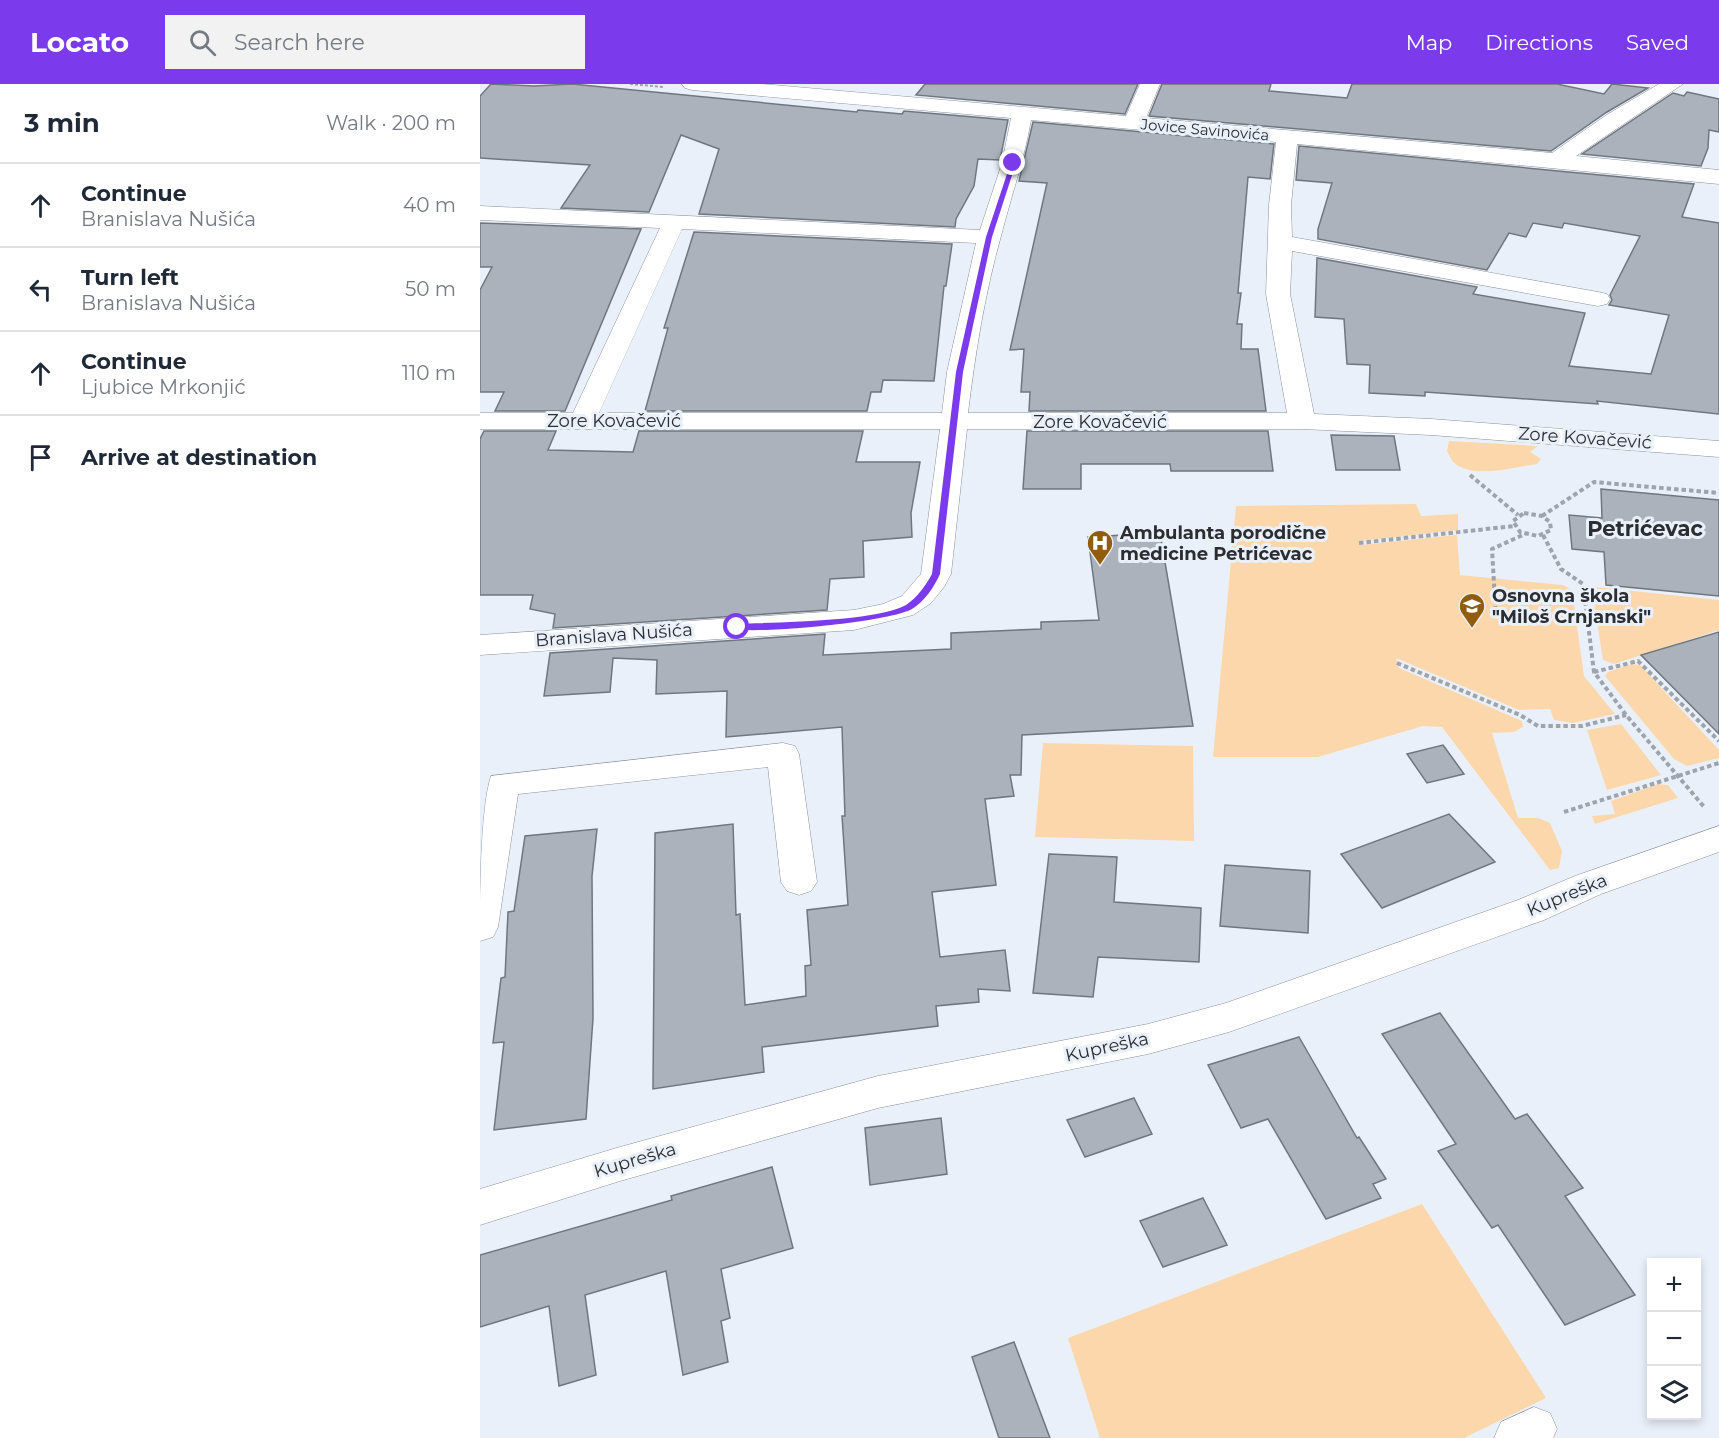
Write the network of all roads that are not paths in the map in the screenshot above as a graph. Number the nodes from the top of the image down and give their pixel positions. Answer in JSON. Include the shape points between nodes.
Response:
{"nodes":[{"id":1,"x":692,"y":84,"type":"edge"},
{"id":2,"x":1150,"y":84,"type":"edge"},
{"id":3,"x":1673,"y":84,"type":"edge"},
{"id":4,"x":843,"y":90,"type":"edge"},
{"id":5,"x":1022,"y":113,"type":"junction"},
{"id":6,"x":1134,"y":123,"type":"junction"},
{"id":7,"x":1287,"y":137,"type":"junction"},
{"id":8,"x":1556,"y":160,"type":"junction"},
{"id":9,"x":1719,"y":177,"type":"edge"},
{"id":10,"x":480,"y":213,"type":"edge"},
{"id":11,"x":674,"y":222,"type":"junction"},
{"id":12,"x":989,"y":237,"type":"junction"},
{"id":13,"x":1281,"y":242,"type":"junction"},
{"id":14,"x":1598,"y":299,"type":"dead end"},
{"id":15,"x":480,"y":421,"type":"edge"},
{"id":16,"x":582,"y":421,"type":"junction"},
{"id":17,"x":1302,"y":421,"type":"junction"},
{"id":18,"x":954,"y":422,"type":"junction"},
{"id":19,"x":1719,"y":449,"type":"edge"},
{"id":20,"x":480,"y":645,"type":"edge"},
{"id":21,"x":1715,"y":828,"type":"edge"},
{"id":22,"x":799,"y":882,"type":"dead end"},
{"id":23,"x":480,"y":927,"type":"edge"},
{"id":24,"x":480,"y":1207,"type":"edge"}],
"edges":[{"from":1,"to":4,"type":"street","name":"Jovice Savinovića"},
{"from":2,"to":6,"type":"street"},
{"from":3,"to":8,"type":"street","via":[[1615,117]]},
{"from":4,"to":5,"type":"street","name":"Jovice Savinovića"},
{"from":5,"to":6,"type":"street","name":"Jovice Savinovića"},
{"from":5,"to":12,"type":"street","name":"Branislava Nušića","via":[[1013,163]]},
{"from":6,"to":7,"type":"street","name":"Jovice Savinovića"},
{"from":7,"to":8,"type":"street","name":"Jovice Savinovića"},
{"from":7,"to":13,"type":"street","via":[[1280,205]]},
{"from":8,"to":9,"type":"street","name":"Jovice Savinovića"},
{"from":10,"to":11,"type":"street"},
{"from":11,"to":12,"type":"street"},
{"from":11,"to":16,"type":"street"},
{"from":12,"to":18,"type":"street","name":"Branislava Nušića","via":[[960,372]]},
{"from":13,"to":14,"type":"street"},
{"from":13,"to":17,"type":"street","via":[[1278,294]]},
{"from":15,"to":16,"type":"street","name":"Zore Kovačević"},
{"from":16,"to":18,"type":"street","name":"Zore Kovačević"},
{"from":17,"to":18,"type":"street","name":"Zore Kovačević"},
{"from":17,"to":19,"type":"street","name":"Zore Kovačević"},
{"from":18,"to":20,"type":"street","name":"Branislava Nušića","via":[[936,574],[922,597],[909,607],[854,620]]},
{"from":21,"to":24,"type":"street","name":"Kupreška","via":[[1531,910],[1229,1017],[1148,1039],[878,1092]]},
{"from":22,"to":23,"type":"street","via":[[783,754],[503,784]]}]}
